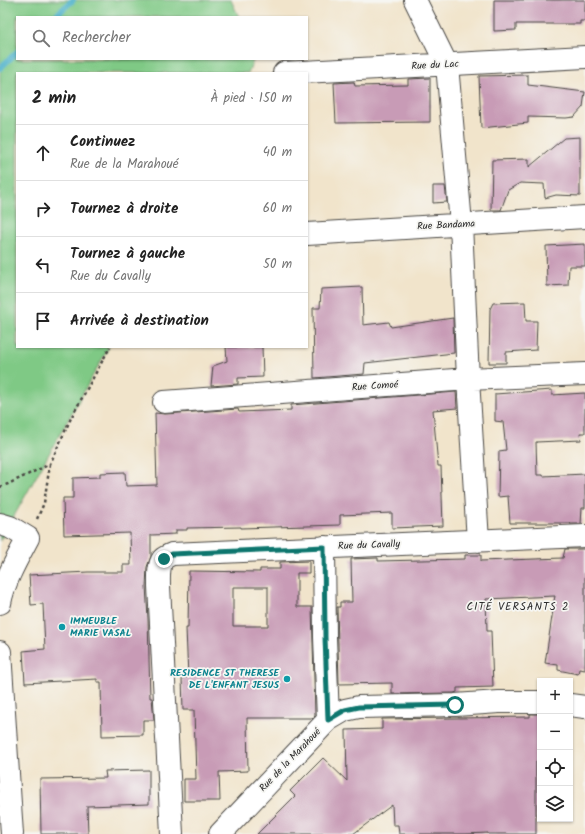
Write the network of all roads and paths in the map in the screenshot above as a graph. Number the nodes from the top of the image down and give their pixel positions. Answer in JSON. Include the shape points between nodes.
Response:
{"nodes":[{"id":1,"x":415,"y":0,"type":"edge"},
{"id":2,"x":585,"y":57,"type":"edge"},
{"id":3,"x":447,"y":65,"type":"junction"},
{"id":4,"x":304,"y":72,"type":"edge"},
{"id":5,"x":585,"y":217,"type":"edge"},
{"id":6,"x":461,"y":224,"type":"junction"},
{"id":7,"x":308,"y":234,"type":"edge"},
{"id":8,"x":109,"y":348,"type":"edge"},
{"id":9,"x":585,"y":374,"type":"edge"},
{"id":10,"x":468,"y":379,"type":"junction"},
{"id":11,"x":164,"y":402,"type":"dead end"},
{"id":12,"x":50,"y":464,"type":"junction"},
{"id":13,"x":0,"y":487,"type":"edge"},
{"id":14,"x":0,"y":524,"type":"edge"},
{"id":15,"x":585,"y":536,"type":"edge"},
{"id":16,"x":28,"y":538,"type":"junction"},
{"id":17,"x":478,"y":541,"type":"junction"},
{"id":18,"x":324,"y":547,"type":"junction"},
{"id":19,"x":0,"y":603,"type":"edge"},
{"id":20,"x":0,"y":652,"type":"edge"},
{"id":21,"x":537,"y":702,"type":"edge"},
{"id":22,"x":573,"y":705,"type":"edge"},
{"id":23,"x":585,"y":707,"type":"edge"},
{"id":24,"x":328,"y":720,"type":"junction"},
{"id":25,"x":12,"y":834,"type":"edge"},
{"id":26,"x":172,"y":834,"type":"edge"},
{"id":27,"x":220,"y":834,"type":"edge"}],
"edges":[{"from":1,"to":3,"type":"street"},
{"from":2,"to":3,"type":"street","name":"Rue du Lac"},
{"from":3,"to":4,"type":"street","name":"Rue du Lac"},
{"from":3,"to":6,"type":"street"},
{"from":5,"to":6,"type":"street","name":"Rue Bandama"},
{"from":6,"to":7,"type":"street","name":"Rue Bandama"},
{"from":6,"to":10,"type":"street"},
{"from":8,"to":12,"type":"path","via":[[71,418]]},
{"from":9,"to":10,"type":"street","name":"Rue Comoé"},
{"from":10,"to":11,"type":"street","name":"Rue Comoé"},
{"from":10,"to":17,"type":"street"},
{"from":12,"to":13,"type":"path"},
{"from":12,"to":16,"type":"path","via":[[44,503]]},
{"from":14,"to":16,"type":"street"},
{"from":15,"to":17,"type":"street","name":"Rue du Cavally"},
{"from":16,"to":19,"type":"street","via":[[2,593]]},
{"from":17,"to":18,"type":"street","name":"Rue du Cavally"},
{"from":18,"to":24,"type":"street"},
{"from":18,"to":26,"type":"street","name":"Rue du Cavally","via":[[172,554],[164,559],[160,567],[159,586]]},
{"from":20,"to":25,"type":"street"},
{"from":21,"to":24,"type":"street","name":"Rue de la Marahoué","via":[[359,707],[345,710]]},
{"from":22,"to":23,"type":"street"},
{"from":24,"to":27,"type":"street","name":"Rue de la Marahoué"}]}
